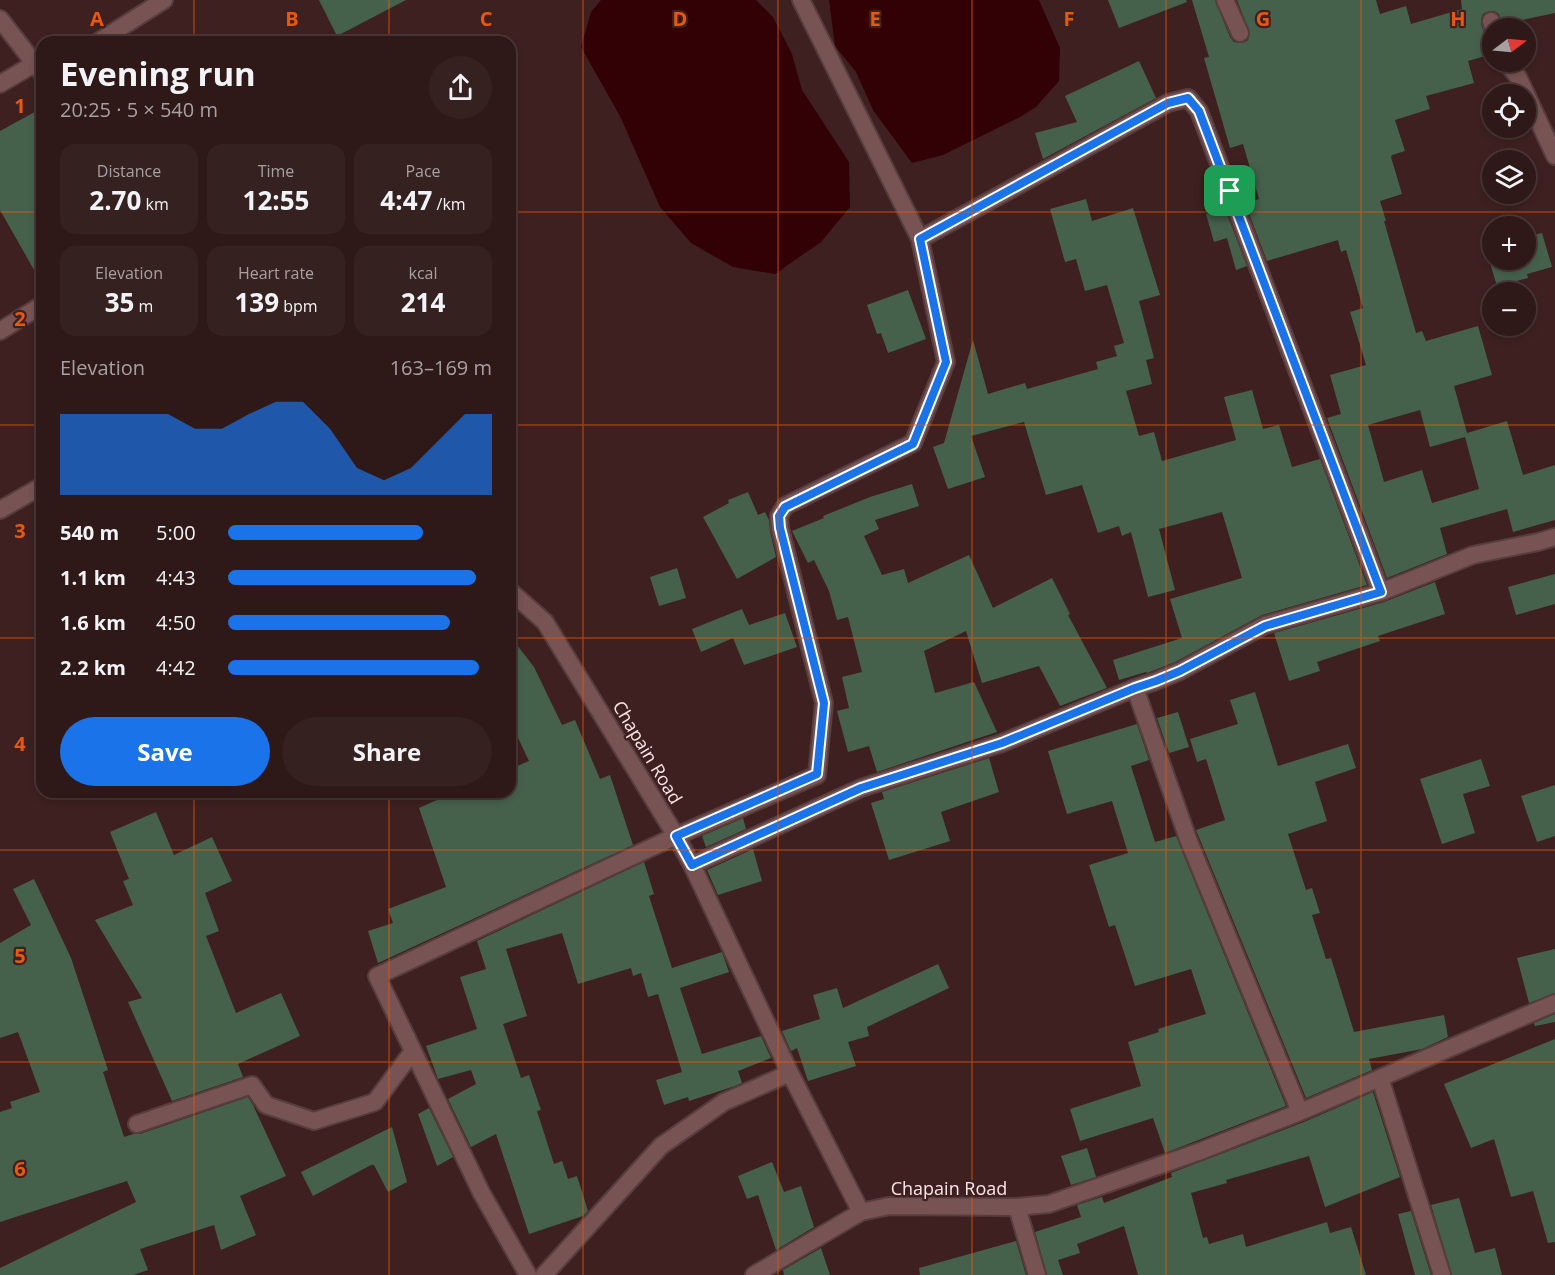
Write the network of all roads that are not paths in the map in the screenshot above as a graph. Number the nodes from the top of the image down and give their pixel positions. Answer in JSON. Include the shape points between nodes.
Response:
{"nodes":[{"id":1,"x":164,"y":0,"type":"edge"},
{"id":2,"x":801,"y":0,"type":"edge"},
{"id":3,"x":1225,"y":0,"type":"edge"},
{"id":4,"x":0,"y":19,"type":"edge"},
{"id":5,"x":1240,"y":33,"type":"dead end"},
{"id":6,"x":107,"y":36,"type":"edge"},
{"id":7,"x":36,"y":65,"type":"edge"},
{"id":8,"x":36,"y":69,"type":"edge"},
{"id":9,"x":1514,"y":72,"type":"edge"},
{"id":10,"x":0,"y":84,"type":"edge"},
{"id":11,"x":1555,"y":156,"type":"edge"},
{"id":12,"x":920,"y":239,"type":"junction"},
{"id":13,"x":36,"y":309,"type":"edge"},
{"id":14,"x":0,"y":331,"type":"edge"},
{"id":15,"x":36,"y":489,"type":"edge"},
{"id":16,"x":0,"y":510,"type":"edge"},
{"id":17,"x":1555,"y":537,"type":"edge"},
{"id":18,"x":1381,"y":592,"type":"junction"},
{"id":19,"x":516,"y":596,"type":"edge"},
{"id":20,"x":1135,"y":688,"type":"junction"},
{"id":21,"x":676,"y":836,"type":"junction"},
{"id":22,"x":692,"y":865,"type":"junction"},
{"id":23,"x":1555,"y":1003,"type":"edge"},
{"id":24,"x":413,"y":1051,"type":"junction"},
{"id":25,"x":790,"y":1073,"type":"junction"},
{"id":26,"x":1380,"y":1078,"type":"junction"},
{"id":27,"x":1300,"y":1112,"type":"junction"},
{"id":28,"x":138,"y":1124,"type":"dead end"},
{"id":29,"x":1017,"y":1207,"type":"junction"},
{"id":30,"x":861,"y":1212,"type":"junction"},
{"id":31,"x":528,"y":1275,"type":"edge"},
{"id":32,"x":544,"y":1275,"type":"edge"},
{"id":33,"x":754,"y":1275,"type":"edge"},
{"id":34,"x":1037,"y":1275,"type":"edge"},
{"id":35,"x":1442,"y":1275,"type":"edge"}],
"edges":[{"from":1,"to":6,"type":"street"},
{"from":2,"to":12,"type":"street"},
{"from":3,"to":5,"type":"street"},
{"from":4,"to":7,"type":"street"},
{"from":8,"to":10,"type":"street"},
{"from":9,"to":11,"type":"street"},
{"from":12,"to":18,"type":"street","via":[[1168,103],[1188,98],[1199,111]]},
{"from":12,"to":21,"type":"street","via":[[946,362],[913,444],[785,507],[779,516],[824,703],[817,774]]},
{"from":13,"to":14,"type":"street"},
{"from":15,"to":16,"type":"street"},
{"from":17,"to":18,"type":"street","via":[[1473,555]]},
{"from":18,"to":20,"type":"street","via":[[1265,626],[1180,671]]},
{"from":19,"to":21,"type":"street","name":"Chapain Road","via":[[545,621]]},
{"from":20,"to":22,"type":"street","via":[[1002,743],[861,788]]},
{"from":20,"to":27,"type":"street","via":[[1188,839]]},
{"from":21,"to":22,"type":"street","name":"Chapain Road"},
{"from":21,"to":24,"type":"street","via":[[377,976]]},
{"from":22,"to":25,"type":"street","name":"Chapain Road"},
{"from":23,"to":26,"type":"street","name":"Chapain Road"},
{"from":24,"to":28,"type":"street","via":[[375,1102],[315,1121],[266,1105],[252,1085]]},
{"from":24,"to":31,"type":"street","via":[[481,1192]]},
{"from":25,"to":30,"type":"street","name":"Chapain Road"},
{"from":25,"to":32,"type":"street","via":[[724,1102],[661,1146]]},
{"from":26,"to":27,"type":"street","name":"Chapain Road"},
{"from":26,"to":35,"type":"street"},
{"from":27,"to":29,"type":"street","name":"Chapain Road","via":[[1049,1204]]},
{"from":29,"to":30,"type":"street","name":"Chapain Road","via":[[889,1206]]},
{"from":29,"to":34,"type":"street"},
{"from":30,"to":33,"type":"street"}]}
